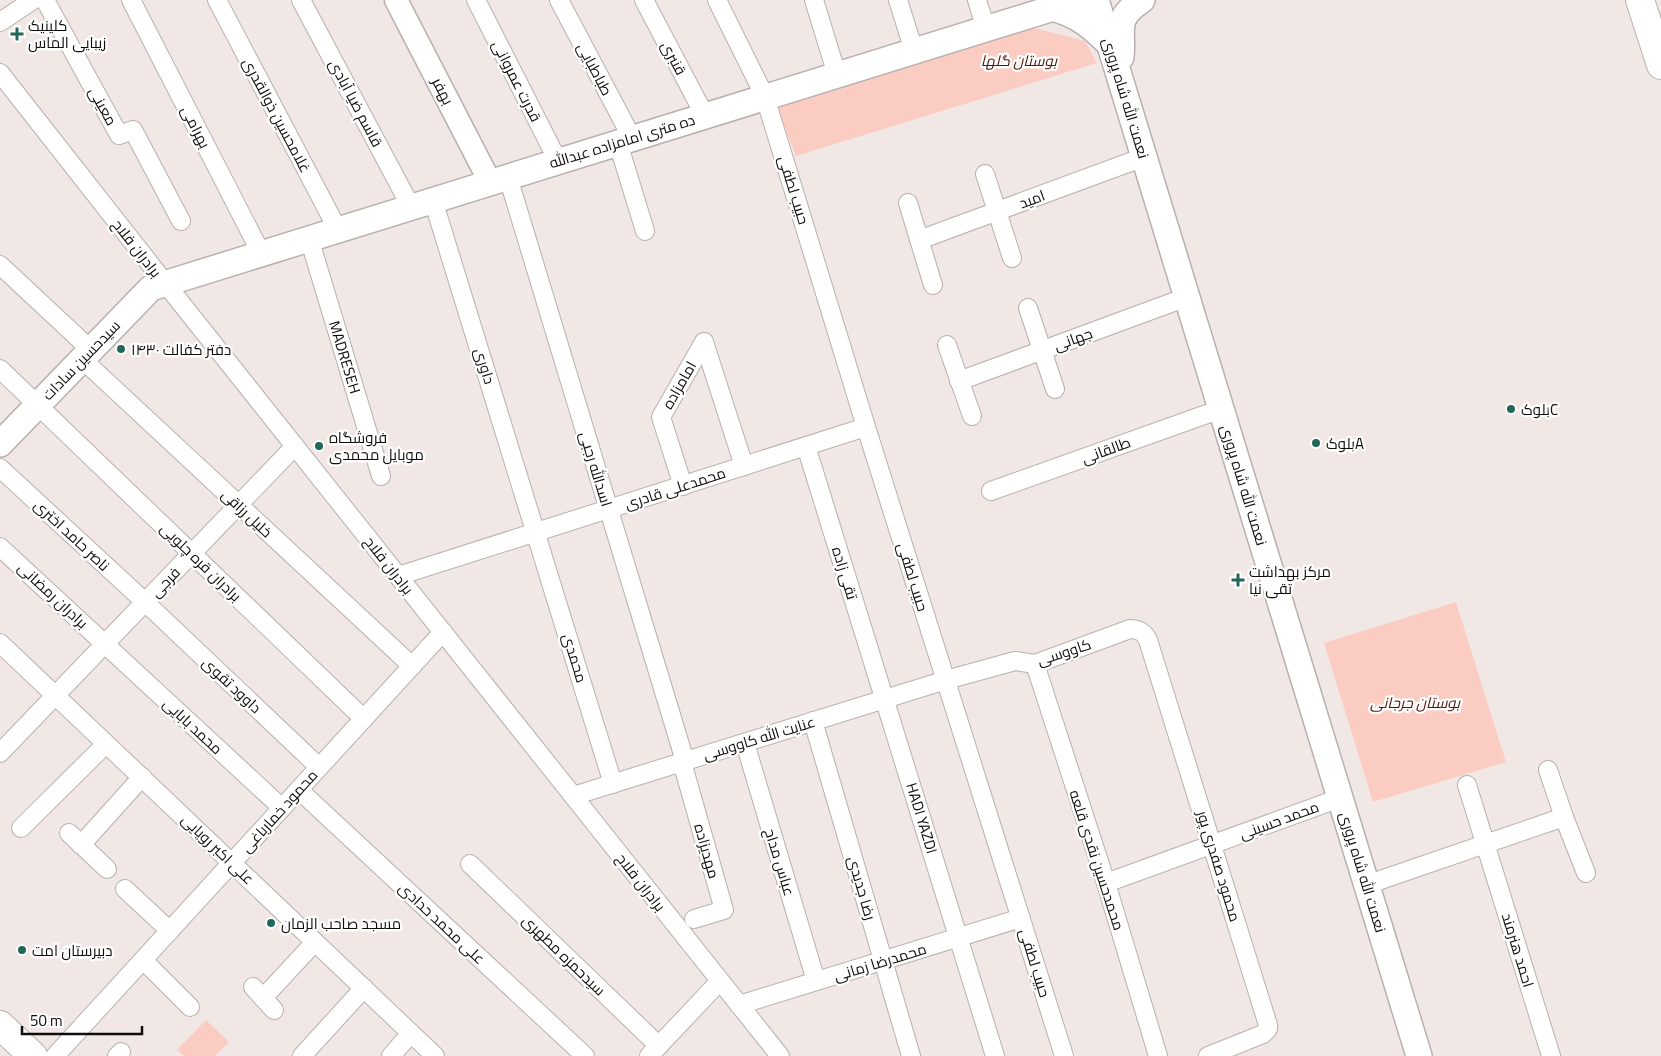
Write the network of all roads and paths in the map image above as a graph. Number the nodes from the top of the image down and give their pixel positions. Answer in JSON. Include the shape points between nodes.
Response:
{"nodes":[{"id":1,"x":33,"y":0,"type":"edge"},
{"id":2,"x":45,"y":0,"type":"edge"},
{"id":3,"x":130,"y":0,"type":"edge"},
{"id":4,"x":217,"y":0,"type":"edge"},
{"id":5,"x":301,"y":0,"type":"edge"},
{"id":6,"x":396,"y":0,"type":"edge"},
{"id":7,"x":476,"y":0,"type":"edge"},
{"id":8,"x":559,"y":0,"type":"edge"},
{"id":9,"x":644,"y":0,"type":"edge"},
{"id":10,"x":717,"y":0,"type":"edge"},
{"id":11,"x":814,"y":0,"type":"edge"},
{"id":12,"x":898,"y":0,"type":"edge"},
{"id":13,"x":977,"y":0,"type":"edge"},
{"id":14,"x":1079,"y":0,"type":"edge"},
{"id":15,"x":1096,"y":0,"type":"edge"},
{"id":16,"x":1142,"y":0,"type":"edge"},
{"id":17,"x":1640,"y":0,"type":"edge"},
{"id":18,"x":1052,"y":8,"type":"junction"},
{"id":19,"x":0,"y":22,"type":"edge"},
{"id":20,"x":986,"y":29,"type":"junction"},
{"id":21,"x":1110,"y":45,"type":"junction"},
{"id":22,"x":914,"y":51,"type":"junction"},
{"id":23,"x":1661,"y":65,"type":"edge"},
{"id":24,"x":0,"y":73,"type":"edge"},
{"id":25,"x":1118,"y":74,"type":"junction"},
{"id":26,"x":838,"y":75,"type":"junction"},
{"id":27,"x":765,"y":97,"type":"junction"},
{"id":28,"x":705,"y":116,"type":"junction"},
{"id":29,"x":625,"y":140,"type":"junction"},
{"id":30,"x":1144,"y":157,"type":"junction"},
{"id":31,"x":558,"y":161,"type":"junction"},
{"id":32,"x":986,"y":174,"type":"dead end"},
{"id":33,"x":499,"y":180,"type":"junction"},
{"id":34,"x":422,"y":203,"type":"junction"},
{"id":35,"x":908,"y":203,"type":"dead end"},
{"id":36,"x":998,"y":211,"type":"junction"},
{"id":37,"x":180,"y":221,"type":"dead end"},
{"id":38,"x":338,"y":230,"type":"junction"},
{"id":39,"x":645,"y":231,"type":"dead end"},
{"id":40,"x":309,"y":238,"type":"junction"},
{"id":41,"x":920,"y":240,"type":"junction"},
{"id":42,"x":261,"y":253,"type":"junction"},
{"id":43,"x":1012,"y":258,"type":"dead end"},
{"id":44,"x":0,"y":265,"type":"edge"},
{"id":45,"x":165,"y":283,"type":"junction"},
{"id":46,"x":933,"y":285,"type":"dead end"},
{"id":47,"x":1187,"y":297,"type":"junction"},
{"id":48,"x":1028,"y":308,"type":"dead end"},
{"id":49,"x":947,"y":345,"type":"dead end"},
{"id":50,"x":1042,"y":350,"type":"junction"},
{"id":51,"x":87,"y":355,"type":"junction"},
{"id":52,"x":0,"y":369,"type":"edge"},
{"id":53,"x":959,"y":380,"type":"junction"},
{"id":54,"x":1055,"y":388,"type":"dead end"},
{"id":55,"x":37,"y":405,"type":"junction"},
{"id":56,"x":1221,"y":409,"type":"junction"},
{"id":57,"x":972,"y":416,"type":"dead end"},
{"id":58,"x":866,"y":427,"type":"junction"},
{"id":59,"x":0,"y":444,"type":"edge"},
{"id":60,"x":295,"y":446,"type":"junction"},
{"id":61,"x":806,"y":446,"type":"junction"},
{"id":62,"x":744,"y":466,"type":"junction"},
{"id":63,"x":0,"y":468,"type":"edge"},
{"id":64,"x":381,"y":476,"type":"dead end"},
{"id":65,"x":683,"y":486,"type":"junction"},
{"id":66,"x":991,"y":491,"type":"dead end"},
{"id":67,"x":239,"y":504,"type":"junction"},
{"id":68,"x":608,"y":509,"type":"junction"},
{"id":69,"x":536,"y":532,"type":"junction"},
{"id":70,"x":0,"y":547,"type":"edge"},
{"id":71,"x":192,"y":554,"type":"junction"},
{"id":72,"x":398,"y":576,"type":"junction"},
{"id":73,"x":145,"y":602,"type":"junction"},
{"id":74,"x":443,"y":632,"type":"junction"},
{"id":75,"x":1148,"y":640,"type":"joint"},
{"id":76,"x":0,"y":643,"type":"edge"},
{"id":77,"x":105,"y":644,"type":"junction"},
{"id":78,"x":1035,"y":664,"type":"junction"},
{"id":79,"x":412,"y":666,"type":"junction"},
{"id":80,"x":946,"y":680,"type":"junction"},
{"id":81,"x":55,"y":695,"type":"junction"},
{"id":82,"x":884,"y":699,"type":"junction"},
{"id":83,"x":364,"y":719,"type":"junction"},
{"id":84,"x":813,"y":721,"type":"junction"},
{"id":85,"x":745,"y":742,"type":"junction"},
{"id":86,"x":106,"y":744,"type":"junction"},
{"id":87,"x":0,"y":753,"type":"edge"},
{"id":88,"x":683,"y":761,"type":"junction"},
{"id":89,"x":320,"y":767,"type":"junction"},
{"id":90,"x":1548,"y":770,"type":"dead end"},
{"id":91,"x":142,"y":777,"type":"junction"},
{"id":92,"x":613,"y":784,"type":"junction"},
{"id":93,"x":1467,"y":785,"type":"dead end"},
{"id":94,"x":299,"y":790,"type":"junction"},
{"id":95,"x":573,"y":796,"type":"junction"},
{"id":96,"x":1340,"y":798,"type":"junction"},
{"id":97,"x":282,"y":808,"type":"junction"},
{"id":98,"x":1564,"y":818,"type":"junction"},
{"id":99,"x":21,"y":828,"type":"dead end"},
{"id":100,"x":68,"y":833,"type":"dead end"},
{"id":101,"x":1212,"y":844,"type":"junction"},
{"id":102,"x":81,"y":845,"type":"junction"},
{"id":103,"x":1485,"y":845,"type":"junction"},
{"id":104,"x":232,"y":863,"type":"junction"},
{"id":105,"x":470,"y":864,"type":"dead end"},
{"id":106,"x":107,"y":869,"type":"dead end"},
{"id":107,"x":1586,"y":873,"type":"dead end"},
{"id":108,"x":1106,"y":883,"type":"junction"},
{"id":109,"x":1366,"y":885,"type":"junction"},
{"id":110,"x":125,"y":889,"type":"dead end"},
{"id":111,"x":1021,"y":918,"type":"junction"},
{"id":112,"x":694,"y":919,"type":"dead end"},
{"id":113,"x":170,"y":931,"type":"junction"},
{"id":114,"x":959,"y":937,"type":"junction"},
{"id":115,"x":315,"y":942,"type":"junction"},
{"id":116,"x":143,"y":960,"type":"junction"},
{"id":117,"x":883,"y":960,"type":"junction"},
{"id":118,"x":720,"y":981,"type":"junction"},
{"id":119,"x":816,"y":981,"type":"junction"},
{"id":120,"x":364,"y":988,"type":"junction"},
{"id":121,"x":264,"y":999,"type":"dead end"},
{"id":122,"x":739,"y":1005,"type":"junction"},
{"id":123,"x":190,"y":1007,"type":"dead end"},
{"id":124,"x":0,"y":1026,"type":"edge"},
{"id":125,"x":411,"y":1033,"type":"junction"},
{"id":126,"x":660,"y":1052,"type":"edge"},
{"id":127,"x":32,"y":1056,"type":"edge"},
{"id":128,"x":55,"y":1056,"type":"edge"},
{"id":129,"x":302,"y":1056,"type":"edge"},
{"id":130,"x":391,"y":1056,"type":"edge"},
{"id":131,"x":435,"y":1056,"type":"edge"},
{"id":132,"x":585,"y":1056,"type":"edge"},
{"id":133,"x":780,"y":1056,"type":"edge"},
{"id":134,"x":911,"y":1056,"type":"edge"},
{"id":135,"x":996,"y":1056,"type":"edge"},
{"id":136,"x":1064,"y":1056,"type":"edge"},
{"id":137,"x":1158,"y":1056,"type":"edge"},
{"id":138,"x":1208,"y":1056,"type":"edge"},
{"id":139,"x":1419,"y":1056,"type":"edge"},
{"id":140,"x":1551,"y":1056,"type":"edge"}],
"edges":[{"from":1,"to":19,"type":"street"},
{"from":2,"to":37,"type":"street","name":"معینی","via":[[118,135],[133,130]]},
{"from":3,"to":42,"type":"street","name":"بهرامی"},
{"from":4,"to":38,"type":"street","name":"غلامحسین ذوالقدری"},
{"from":5,"to":34,"type":"street","name":"قاسم ضیا آبادی"},
{"from":6,"to":33,"type":"street","name":"بهفر"},
{"from":7,"to":31,"type":"street","name":"قدرت عمروانی"},
{"from":8,"to":29,"type":"street","name":"طباطبایی"},
{"from":9,"to":28,"type":"street","name":"قنبری"},
{"from":10,"to":27,"type":"street","name":"حبیب لطفی"},
{"from":11,"to":26,"type":"street"},
{"from":12,"to":22,"type":"street"},
{"from":13,"to":20,"type":"street"},
{"from":14,"to":18,"type":"main road","name":"ده متری امامزاده عبدالله"},
{"from":15,"to":21,"type":"main road","name":"نعمت الله شاه پروری"},
{"from":16,"to":25,"type":"main road","via":[[1126,13],[1122,22]]},
{"from":17,"to":23,"type":"main road"},
{"from":18,"to":20,"type":"main road","name":"ده متری امامزاده عبدالله"},
{"from":18,"to":21,"type":"main road","via":[[1081,19]]},
{"from":20,"to":22,"type":"main road","name":"ده متری امامزاده عبدالله"},
{"from":21,"to":25,"type":"main road","name":"نعمت الله شاه پروری"},
{"from":22,"to":26,"type":"main road","name":"ده متری امامزاده عبدالله"},
{"from":24,"to":45,"type":"street","name":"برادران فلاح"},
{"from":25,"to":30,"type":"main road","name":"نعمت الله شاه پروری"},
{"from":26,"to":27,"type":"main road","name":"ده متری امامزاده عبدالله"},
{"from":27,"to":28,"type":"main road","name":"ده متری امامزاده عبدالله"},
{"from":27,"to":58,"type":"street","name":"حبیب لطفی"},
{"from":28,"to":29,"type":"main road","name":"ده متری امامزاده عبدالله"},
{"from":29,"to":31,"type":"main road","name":"ده متری امامزاده عبدالله"},
{"from":29,"to":39,"type":"street","name":"طباطبایی"},
{"from":30,"to":36,"type":"street","name":"امید"},
{"from":30,"to":47,"type":"main road","name":"نعمت الله شاه پروری"},
{"from":31,"to":33,"type":"main road","name":"ده متری امامزاده عبدالله"},
{"from":32,"to":36,"type":"street"},
{"from":33,"to":34,"type":"main road","name":"ده متری امامزاده عبدالله"},
{"from":33,"to":68,"type":"street","name":"اسدالله رجبی"},
{"from":34,"to":38,"type":"main road","name":"ده متری امامزاده عبدالله"},
{"from":34,"to":69,"type":"street","name":"داوری"},
{"from":35,"to":41,"type":"street"},
{"from":36,"to":41,"type":"street","name":"امید"},
{"from":36,"to":43,"type":"street"},
{"from":38,"to":40,"type":"main road","name":"ده متری امامزاده عبدالله"},
{"from":40,"to":42,"type":"main road","name":"ده متری امامزاده عبدالله"},
{"from":40,"to":64,"type":"street","name":"MADRESEH"},
{"from":41,"to":46,"type":"street"},
{"from":42,"to":45,"type":"main road","name":"ده متری امامزاده عبدالله"},
{"from":44,"to":51,"type":"street","name":"خلیل رزاقی"},
{"from":45,"to":51,"type":"main road","name":"سیدحسین سادات","via":[[144,294]]},
{"from":45,"to":60,"type":"street","name":"برادران فلاح"},
{"from":47,"to":50,"type":"street","name":"جهانی"},
{"from":47,"to":56,"type":"main road","name":"نعمت الله شاه پروری"},
{"from":48,"to":50,"type":"street"},
{"from":49,"to":53,"type":"street"},
{"from":50,"to":53,"type":"street","name":"جهانی"},
{"from":50,"to":54,"type":"street"},
{"from":51,"to":55,"type":"main road","name":"سیدحسین سادات"},
{"from":51,"to":67,"type":"street","name":"خلیل رزاقی"},
{"from":52,"to":55,"type":"street","name":"برادران قره چلویی"},
{"from":53,"to":57,"type":"street"},
{"from":55,"to":59,"type":"main road","name":"سیدحسین سادات"},
{"from":55,"to":71,"type":"street","name":"برادران قره چلویی"},
{"from":56,"to":66,"type":"street","name":"طالقانی"},
{"from":56,"to":96,"type":"main road","name":"نعمت الله شاه پروری"},
{"from":58,"to":61,"type":"street","name":"محمدعلی قادری"},
{"from":58,"to":80,"type":"street","name":"حبیب لطفی"},
{"from":60,"to":67,"type":"street","name":"فرجی"},
{"from":60,"to":72,"type":"street","name":"برادران فلاح"},
{"from":61,"to":62,"type":"street","name":"محمدعلی قادری"},
{"from":61,"to":82,"type":"street","name":"تقی زاده"},
{"from":62,"to":65,"type":"street","name":"محمدعلی قادری"},
{"from":62,"to":65,"type":"street","name":"امامزاده","via":[[704,342],[660,417]]},
{"from":63,"to":73,"type":"street","name":"ناصر حامد اختری"},
{"from":65,"to":68,"type":"street","name":"محمدعلی قادری"},
{"from":67,"to":71,"type":"street","name":"فرجی"},
{"from":67,"to":79,"type":"street","name":"خلیل رزاقی"},
{"from":68,"to":69,"type":"street","name":"محمدعلی قادری"},
{"from":68,"to":88,"type":"street","name":"اسدالله رجبی"},
{"from":69,"to":72,"type":"street","name":"محمدعلی قادری"},
{"from":69,"to":92,"type":"street","name":"محمدی"},
{"from":70,"to":77,"type":"street","name":"برادران رمضانی"},
{"from":71,"to":73,"type":"street","name":"فرجی"},
{"from":71,"to":83,"type":"street","name":"برادران قره چلویی"},
{"from":72,"to":74,"type":"street","name":"برادران فلاح"},
{"from":73,"to":77,"type":"street","name":"فرجی"},
{"from":73,"to":89,"type":"street","name":"داوود تقوی"},
{"from":74,"to":79,"type":"street","name":"محمود خمارباغی"},
{"from":74,"to":95,"type":"street","name":"برادران فلاح"},
{"from":75,"to":78,"type":"street","name":"کاووسی","via":[[1141,631],[1130,629]]},
{"from":75,"to":101,"type":"street","name":"محمود صفدری پور"},
{"from":76,"to":81,"type":"street","name":"علی اکبر رویایی"},
{"from":77,"to":81,"type":"street","name":"فرجی"},
{"from":77,"to":97,"type":"street","name":"محمد بابایی"},
{"from":78,"to":80,"type":"street","name":"کاووسی","via":[[1015,661]]},
{"from":78,"to":108,"type":"street","name":"محمدحسین نقدی قلعه"},
{"from":79,"to":83,"type":"street","name":"محمود خمارباغی"},
{"from":80,"to":82,"type":"street","name":"عنایت‌ الله کاووسی"},
{"from":80,"to":111,"type":"street","name":"حبیب لطفی"},
{"from":81,"to":86,"type":"street","name":"علی اکبر رویایی"},
{"from":81,"to":87,"type":"street","name":"فرجی"},
{"from":82,"to":84,"type":"street","name":"عنایت‌ الله کاووسی"},
{"from":82,"to":114,"type":"street","name":"HADI YAZDI"},
{"from":83,"to":89,"type":"street","name":"محمود خمارباغی"},
{"from":84,"to":85,"type":"street","name":"عنایت‌ الله کاووسی"},
{"from":84,"to":117,"type":"street","name":"رضا جدیدی"},
{"from":85,"to":88,"type":"street","name":"عنایت‌ الله کاووسی"},
{"from":85,"to":119,"type":"street","name":"عباس مداح"},
{"from":86,"to":91,"type":"street","name":"علی اکبر رویایی"},
{"from":86,"to":99,"type":"street"},
{"from":88,"to":92,"type":"street","name":"عنایت‌ الله کاووسی"},
{"from":88,"to":112,"type":"street","name":"مهدیزاده","via":[[724,910]]},
{"from":89,"to":94,"type":"street","name":"محمود خمارباغی"},
{"from":90,"to":98,"type":"street"},
{"from":91,"to":102,"type":"street"},
{"from":91,"to":104,"type":"street","name":"علی اکبر رویایی"},
{"from":92,"to":95,"type":"street","name":"عنایت‌ الله کاووسی"},
{"from":93,"to":103,"type":"street","name":"احمد هنرمند"},
{"from":94,"to":97,"type":"street","name":"محمود خمارباغی"},
{"from":94,"to":132,"type":"street","name":"علی محمد حدادی"},
{"from":95,"to":118,"type":"street","name":"برادران فلاح"},
{"from":96,"to":101,"type":"street","name":"محمد حسینی"},
{"from":96,"to":109,"type":"main road","name":"نعمت الله شاه پروری"},
{"from":97,"to":104,"type":"street","name":"محمود خمارباغی"},
{"from":98,"to":103,"type":"street"},
{"from":98,"to":107,"type":"street"},
{"from":100,"to":102,"type":"street"},
{"from":101,"to":108,"type":"street","name":"محمد حسینی"},
{"from":101,"to":138,"type":"street","name":"محمود صفدری پور","via":[[1268,1029]]},
{"from":102,"to":106,"type":"street"},
{"from":103,"to":109,"type":"street"},
{"from":103,"to":140,"type":"street","name":"احمد هنرمند"},
{"from":104,"to":113,"type":"street","name":"محمود خمارباغی"},
{"from":104,"to":115,"type":"street","name":"علی اکبر رویایی"},
{"from":105,"to":126,"type":"street","name":"سیدحمزه مطهری"},
{"from":108,"to":137,"type":"street","name":"محمدحسین نقدی قلعه"},
{"from":109,"to":139,"type":"main road","name":"نعمت الله شاه پروری"},
{"from":110,"to":113,"type":"street"},
{"from":111,"to":114,"type":"street","name":"محمدرضا زمانی"},
{"from":111,"to":136,"type":"street","name":"حبیب لطفی"},
{"from":113,"to":116,"type":"street","name":"محمود خمارباغی"},
{"from":114,"to":117,"type":"street","name":"محمدرضا زمانی"},
{"from":114,"to":135,"type":"street","name":"HADI YAZDI"},
{"from":115,"to":120,"type":"street","name":"علی اکبر رویایی"},
{"from":115,"to":121,"type":"street"},
{"from":116,"to":123,"type":"street"},
{"from":116,"to":128,"type":"street","name":"محمود خمارباغی"},
{"from":117,"to":119,"type":"street","name":"محمدرضا زمانی"},
{"from":117,"to":134,"type":"street","name":"رضا جدیدی"},
{"from":118,"to":122,"type":"street","name":"برادران فلاح"},
{"from":118,"to":126,"type":"street"},
{"from":119,"to":122,"type":"street","name":"محمدرضا زمانی"},
{"from":120,"to":125,"type":"street","name":"علی اکبر رویایی"},
{"from":120,"to":129,"type":"street"},
{"from":122,"to":133,"type":"street","name":"برادران فلاح"},
{"from":124,"to":127,"type":"main road"},
{"from":125,"to":130,"type":"street"},
{"from":125,"to":131,"type":"street","name":"علی اکبر رویایی"}]}
